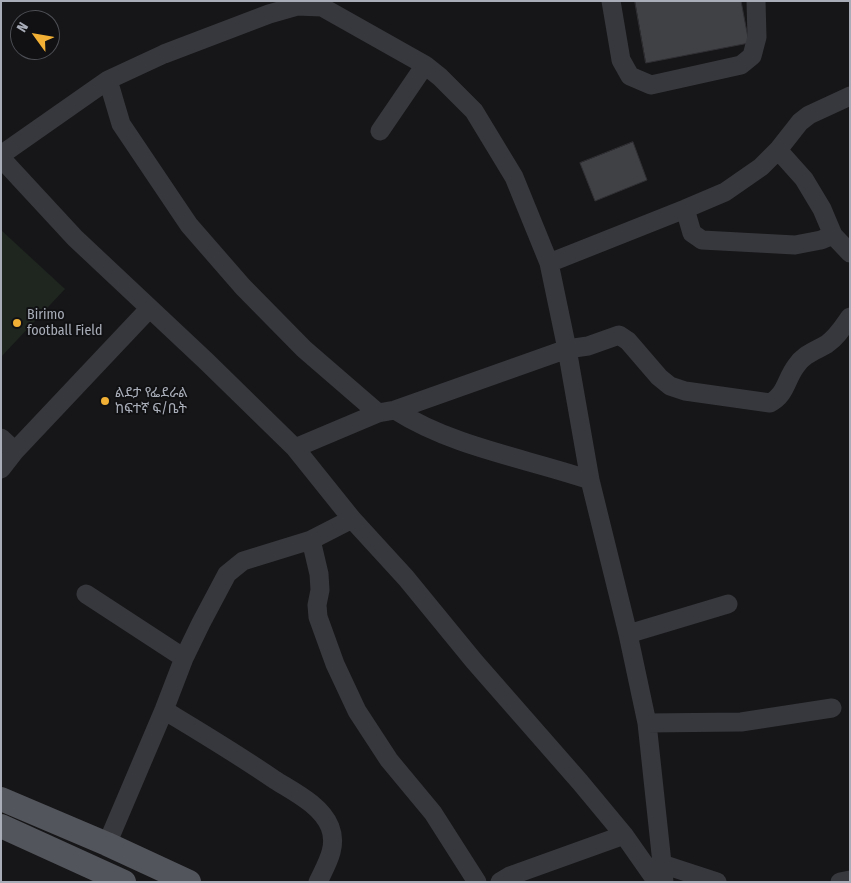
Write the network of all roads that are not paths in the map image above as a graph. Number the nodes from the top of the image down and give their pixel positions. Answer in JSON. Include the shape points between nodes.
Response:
{"nodes":[{"id":1,"x":611,"y":1,"type":"edge"},
{"id":2,"x":756,"y":1,"type":"edge"},
{"id":3,"x":319,"y":4,"type":"edge"},
{"id":4,"x":425,"y":65,"type":"junction"},
{"id":5,"x":108,"y":80,"type":"junction"},
{"id":6,"x":850,"y":96,"type":"edge"},
{"id":7,"x":380,"y":131,"type":"dead end"},
{"id":8,"x":778,"y":150,"type":"junction"},
{"id":9,"x":1,"y":156,"type":"edge"},
{"id":10,"x":685,"y":209,"type":"junction"},
{"id":11,"x":833,"y":235,"type":"junction"},
{"id":12,"x":850,"y":252,"type":"edge"},
{"id":13,"x":550,"y":263,"type":"junction"},
{"id":14,"x":150,"y":309,"type":"junction"},
{"id":15,"x":850,"y":317,"type":"edge"},
{"id":16,"x":567,"y":350,"type":"junction"},
{"id":17,"x":387,"y":411,"type":"junction"},
{"id":18,"x":1,"y":438,"type":"edge"},
{"id":19,"x":295,"y":448,"type":"junction"},
{"id":20,"x":16,"y":451,"type":"junction"},
{"id":21,"x":1,"y":469,"type":"edge"},
{"id":22,"x":590,"y":480,"type":"junction"},
{"id":23,"x":352,"y":519,"type":"junction"},
{"id":24,"x":311,"y":540,"type":"junction"},
{"id":25,"x":86,"y":594,"type":"dead end"},
{"id":26,"x":728,"y":604,"type":"dead end"},
{"id":27,"x":628,"y":634,"type":"junction"},
{"id":28,"x":184,"y":658,"type":"junction"},
{"id":29,"x":832,"y":708,"type":"dead end"},
{"id":30,"x":164,"y":710,"type":"junction"},
{"id":31,"x":647,"y":723,"type":"junction"},
{"id":32,"x":1,"y":799,"type":"edge"},
{"id":33,"x":1,"y":826,"type":"edge"},
{"id":34,"x":624,"y":835,"type":"junction"},
{"id":35,"x":107,"y":844,"type":"junction"},
{"id":36,"x":97,"y":876,"type":"edge"},
{"id":37,"x":661,"y":876,"type":"edge"},
{"id":38,"x":850,"y":880,"type":"edge"},
{"id":39,"x":124,"y":882,"type":"edge"},
{"id":40,"x":189,"y":882,"type":"edge"},
{"id":41,"x":318,"y":882,"type":"edge"},
{"id":42,"x":477,"y":882,"type":"edge"},
{"id":43,"x":500,"y":882,"type":"edge"},
{"id":44,"x":717,"y":882,"type":"edge"},
{"id":45,"x":840,"y":882,"type":"edge"}],
"edges":[{"from":1,"to":2,"type":"street","via":[[621,60],[630,76],[651,85],[741,65],[752,56],[757,37]]},
{"from":3,"to":4,"type":"street"},
{"from":3,"to":5,"type":"street","via":[[269,14],[164,54]]},
{"from":4,"to":7,"type":"street"},
{"from":4,"to":13,"type":"street","via":[[474,111],[514,177]]},
{"from":5,"to":9,"type":"street"},
{"from":5,"to":17,"type":"street","via":[[121,124],[189,224],[304,349]]},
{"from":6,"to":8,"type":"street","via":[[800,122]]},
{"from":8,"to":10,"type":"street","via":[[761,167],[724,192]]},
{"from":8,"to":11,"type":"street","via":[[804,180]]},
{"from":9,"to":14,"type":"street","via":[[75,238]]},
{"from":10,"to":11,"type":"street","via":[[692,233],[702,240],[795,245]]},
{"from":10,"to":13,"type":"street"},
{"from":11,"to":12,"type":"street"},
{"from":13,"to":16,"type":"street"},
{"from":14,"to":19,"type":"street"},
{"from":14,"to":20,"type":"street"},
{"from":15,"to":16,"type":"street","via":[[836,336],[807,353],[796,365],[783,392],[770,403],[670,386],[619,335]]},
{"from":16,"to":17,"type":"street"},
{"from":16,"to":22,"type":"street"},
{"from":17,"to":19,"type":"street"},
{"from":17,"to":22,"type":"street","via":[[475,445]]},
{"from":18,"to":20,"type":"street"},
{"from":19,"to":23,"type":"street"},
{"from":20,"to":21,"type":"street"},
{"from":22,"to":27,"type":"street"},
{"from":23,"to":24,"type":"street"},
{"from":23,"to":34,"type":"street"},
{"from":24,"to":28,"type":"street","via":[[243,561],[228,574]]},
{"from":24,"to":42,"type":"street","via":[[319,574],[318,617],[356,710],[389,760],[433,813]]},
{"from":25,"to":28,"type":"street"},
{"from":26,"to":27,"type":"street"},
{"from":27,"to":31,"type":"street"},
{"from":28,"to":30,"type":"street"},
{"from":29,"to":31,"type":"street","via":[[741,722]]},
{"from":30,"to":35,"type":"street"},
{"from":30,"to":41,"type":"street","via":[[308,802],[321,815],[330,828],[333,845]]},
{"from":31,"to":37,"type":"street"},
{"from":32,"to":35,"type":"main road"},
{"from":33,"to":36,"type":"main road"},
{"from":34,"to":37,"type":"street"},
{"from":34,"to":43,"type":"street"},
{"from":35,"to":40,"type":"main road"},
{"from":36,"to":39,"type":"main road"},
{"from":37,"to":44,"type":"street"},
{"from":38,"to":45,"type":"street"}]}
